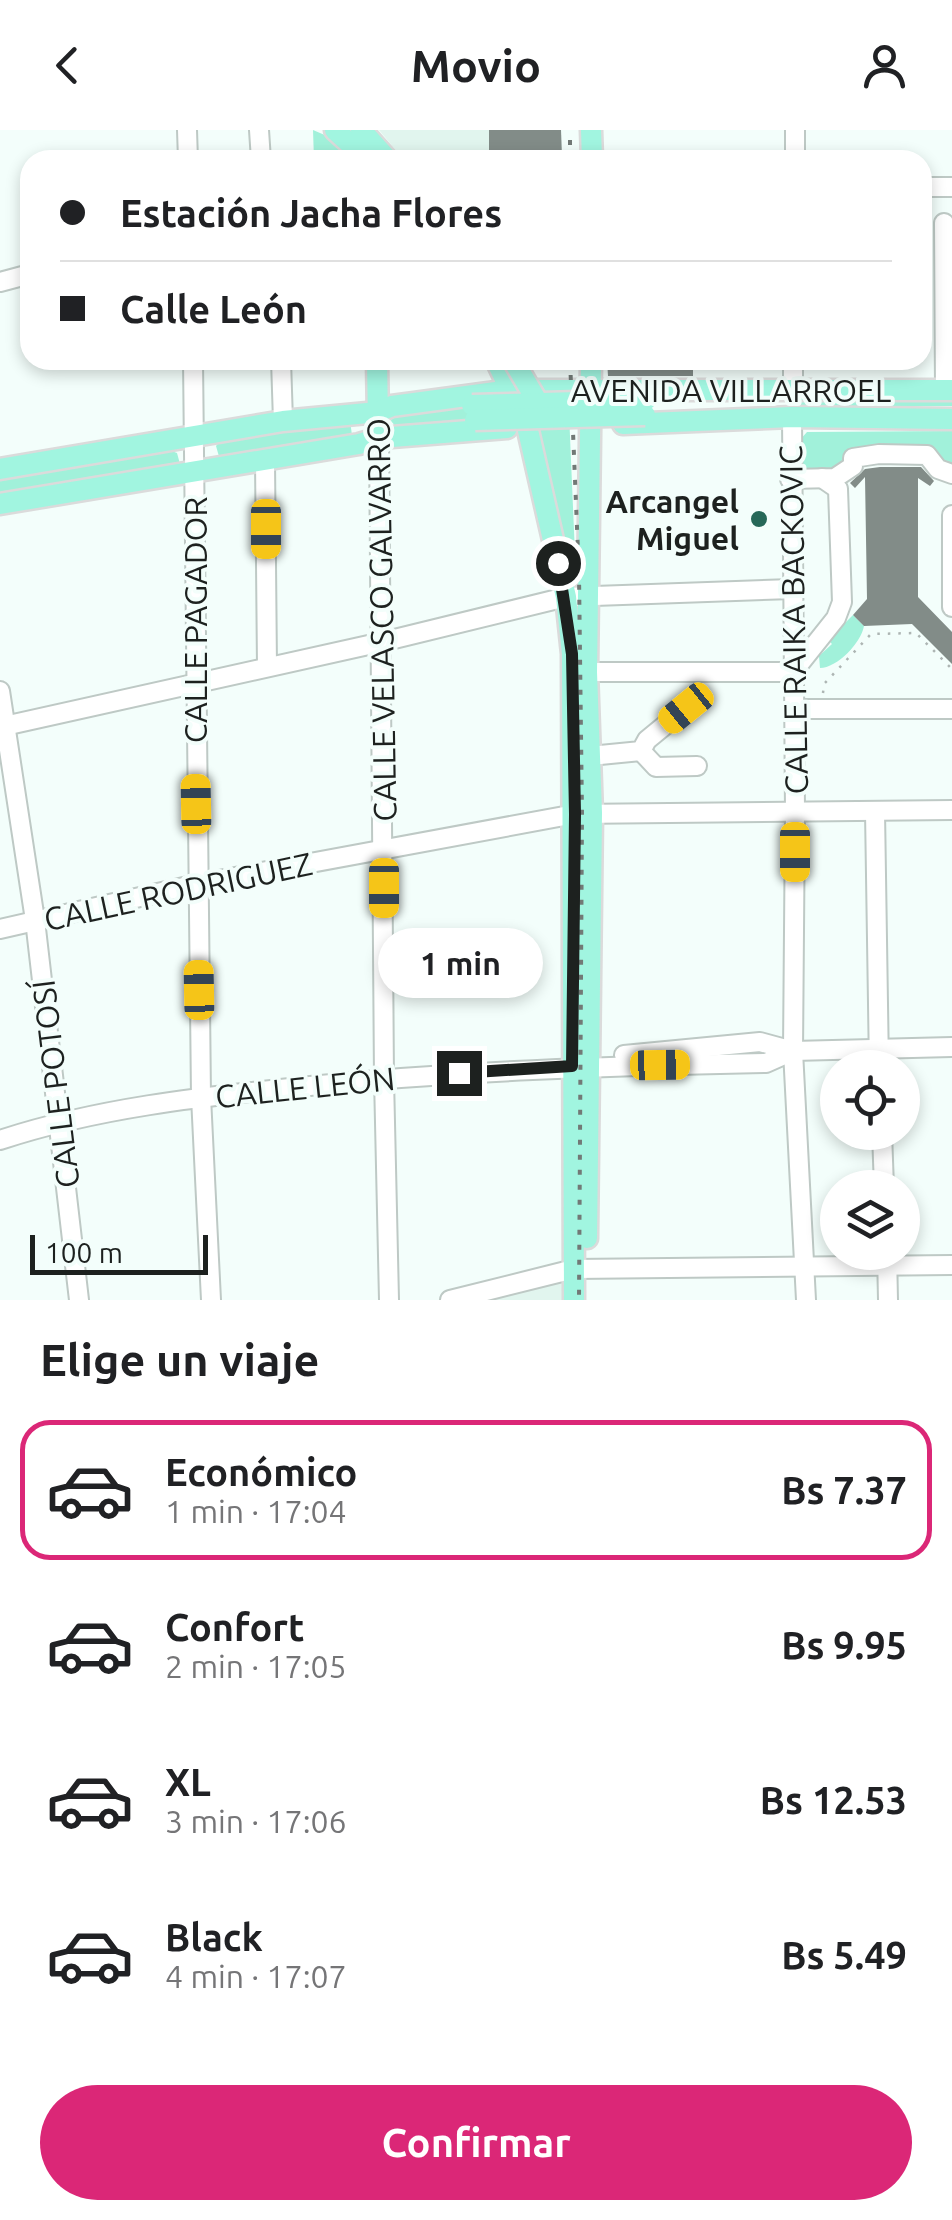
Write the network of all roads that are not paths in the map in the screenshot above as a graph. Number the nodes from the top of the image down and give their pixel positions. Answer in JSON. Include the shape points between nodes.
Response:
{"nodes":[{"id":1,"x":335,"y":130,"type":"edge"},
{"id":2,"x":365,"y":150,"type":"edge"},
{"id":3,"x":944,"y":223,"type":"dead end"},
{"id":4,"x":193,"y":370,"type":"edge"},
{"id":5,"x":281,"y":370,"type":"edge"},
{"id":6,"x":377,"y":370,"type":"edge"},
{"id":7,"x":502,"y":370,"type":"edge"},
{"id":8,"x":515,"y":370,"type":"edge"},
{"id":9,"x":592,"y":370,"type":"edge"},
{"id":10,"x":793,"y":370,"type":"edge"},
{"id":11,"x":592,"y":390,"type":"junction"},
{"id":12,"x":792,"y":390,"type":"junction"},
{"id":13,"x":948,"y":390,"type":"edge"},
{"id":14,"x":523,"y":406,"type":"junction"},
{"id":15,"x":646,"y":408,"type":"junction"},
{"id":16,"x":378,"y":412,"type":"junction"},
{"id":17,"x":474,"y":412,"type":"junction"},
{"id":18,"x":792,"y":417,"type":"junction"},
{"id":19,"x":952,"y":419,"type":"edge"},
{"id":20,"x":283,"y":421,"type":"junction"},
{"id":21,"x":590,"y":426,"type":"junction"},
{"id":22,"x":195,"y":437,"type":"junction"},
{"id":23,"x":379,"y":438,"type":"junction"},
{"id":24,"x":265,"y":461,"type":"junction"},
{"id":25,"x":0,"y":469,"type":"edge"},
{"id":26,"x":195,"y":472,"type":"junction"},
{"id":27,"x":952,"y":474,"type":"edge"},
{"id":28,"x":790,"y":478,"type":"junction"},
{"id":29,"x":822,"y":478,"type":"junction"},
{"id":30,"x":0,"y":504,"type":"edge"},
{"id":31,"x":952,"y":516,"type":"edge"},
{"id":32,"x":792,"y":589,"type":"junction"},
{"id":33,"x":588,"y":595,"type":"junction"},
{"id":34,"x":566,"y":597,"type":"junction"},
{"id":35,"x":952,"y":607,"type":"edge"},
{"id":36,"x":382,"y":642,"type":"junction"},
{"id":37,"x":267,"y":666,"type":"junction"},
{"id":38,"x":587,"y":672,"type":"junction"},
{"id":39,"x":793,"y":672,"type":"junction"},
{"id":40,"x":194,"y":685,"type":"junction"},
{"id":41,"x":0,"y":691,"type":"edge"},
{"id":42,"x":686,"y":708,"type":"dead end"},
{"id":43,"x":795,"y":709,"type":"junction"},
{"id":44,"x":952,"y":709,"type":"edge"},
{"id":45,"x":2,"y":726,"type":"edge"},
{"id":46,"x":640,"y":751,"type":"junction"},
{"id":47,"x":590,"y":756,"type":"junction"},
{"id":48,"x":697,"y":766,"type":"dead end"},
{"id":49,"x":952,"y":810,"type":"edge"},
{"id":50,"x":875,"y":811,"type":"junction"},
{"id":51,"x":795,"y":812,"type":"junction"},
{"id":52,"x":584,"y":814,"type":"junction"},
{"id":53,"x":384,"y":850,"type":"junction"},
{"id":54,"x":198,"y":884,"type":"junction"},
{"id":55,"x":35,"y":920,"type":"junction"},
{"id":56,"x":0,"y":929,"type":"edge"},
{"id":57,"x":878,"y":1046,"type":"junction"},
{"id":58,"x":952,"y":1047,"type":"edge"},
{"id":59,"x":878,"y":1050,"type":"edge"},
{"id":60,"x":793,"y":1051,"type":"junction"},
{"id":61,"x":584,"y":1063,"type":"junction"},
{"id":62,"x":384,"y":1078,"type":"junction"},
{"id":63,"x":201,"y":1096,"type":"junction"},
{"id":64,"x":60,"y":1120,"type":"junction"},
{"id":65,"x":0,"y":1140,"type":"edge"},
{"id":66,"x":920,"y":1262,"type":"edge"},
{"id":67,"x":952,"y":1265,"type":"edge"},
{"id":68,"x":820,"y":1266,"type":"edge"},
{"id":69,"x":806,"y":1268,"type":"junction"},
{"id":70,"x":580,"y":1269,"type":"junction"},
{"id":71,"x":888,"y":1270,"type":"edge"},
{"id":72,"x":79,"y":1300,"type":"edge"},
{"id":73,"x":211,"y":1300,"type":"edge"},
{"id":74,"x":389,"y":1300,"type":"edge"},
{"id":75,"x":450,"y":1300,"type":"edge"},
{"id":76,"x":574,"y":1300,"type":"edge"},
{"id":77,"x":587,"y":1300,"type":"edge"},
{"id":78,"x":806,"y":1300,"type":"edge"},
{"id":79,"x":888,"y":1300,"type":"edge"}],
"edges":[{"from":1,"to":2,"type":"main road"},
{"from":3,"to":13,"type":"street"},
{"from":4,"to":22,"type":"street","name":"CALLE PAGADOR"},
{"from":5,"to":20,"type":"street"},
{"from":6,"to":16,"type":"main road","name":"CALLE VELASCO GALVARRO"},
{"from":7,"to":14,"type":"main road"},
{"from":8,"to":14,"type":"main road","bridge":true},
{"from":9,"to":11,"type":"main road"},
{"from":10,"to":12,"type":"street","name":"CALLE RAIKA BACKOVIC"},
{"from":11,"to":12,"type":"main road","name":"AVENIDA VILLARROEL"},
{"from":11,"to":14,"type":"main road","name":"AVENIDA VILLARROEL","via":[[539,390],[524,396]]},
{"from":11,"to":21,"type":"main road"},
{"from":12,"to":13,"type":"main road","name":"AVENIDA VILLARROEL"},
{"from":12,"to":15,"type":"main road","via":[[762,399]]},
{"from":12,"to":18,"type":"main road","name":"CALLE RAIKA BACKOVIC"},
{"from":14,"to":15,"type":"main road","bridge":true},
{"from":14,"to":16,"type":"main road","name":"AVENIDA VILLARROEL","via":[[392,406]]},
{"from":14,"to":17,"type":"main road","bridge":true},
{"from":14,"to":23,"type":"main road","name":"AVENIDA VILLARROEL"},
{"from":14,"to":34,"type":"main road"},
{"from":15,"to":17,"type":"main road","bridge":true},
{"from":15,"to":18,"type":"main road"},
{"from":16,"to":17,"type":"main road"},
{"from":16,"to":20,"type":"main road","name":"AVENIDA VILLARROEL"},
{"from":16,"to":23,"type":"main road","name":"CALLE VELASCO GALVARRO"},
{"from":17,"to":23,"type":"main road"},
{"from":18,"to":19,"type":"main road","name":"AVENIDA VILLARROEL"},
{"from":18,"to":21,"type":"main road","name":"AVENIDA VILLARROEL"},
{"from":18,"to":28,"type":"street","name":"CALLE RAIKA BACKOVIC"},
{"from":20,"to":22,"type":"main road","name":"AVENIDA VILLARROEL"},
{"from":21,"to":33,"type":"main road"},
{"from":22,"to":25,"type":"main road","name":"AVENIDA VILLARROEL"},
{"from":22,"to":26,"type":"street","name":"CALLE PAGADOR"},
{"from":23,"to":24,"type":"main road","name":"AVENIDA VILLARROEL"},
{"from":23,"to":36,"type":"street","name":"CALLE VELASCO GALVARRO"},
{"from":24,"to":26,"type":"main road","name":"AVENIDA VILLARROEL"},
{"from":24,"to":37,"type":"street"},
{"from":26,"to":30,"type":"main road","name":"AVENIDA VILLARROEL"},
{"from":26,"to":40,"type":"street","name":"CALLE PAGADOR"},
{"from":27,"to":29,"type":"street","via":[[927,455],[879,454],[853,458],[853,466],[835,478]]},
{"from":28,"to":29,"type":"street"},
{"from":28,"to":32,"type":"street","name":"CALLE RAIKA BACKOVIC"},
{"from":29,"to":39,"type":"street","via":[[838,489],[842,602]]},
{"from":31,"to":35,"type":"street"},
{"from":32,"to":33,"type":"street"},
{"from":32,"to":39,"type":"street","name":"CALLE RAIKA BACKOVIC"},
{"from":33,"to":34,"type":"street"},
{"from":33,"to":38,"type":"main road"},
{"from":34,"to":36,"type":"street"},
{"from":34,"to":52,"type":"main road"},
{"from":36,"to":37,"type":"street"},
{"from":36,"to":53,"type":"street","name":"CALLE VELASCO GALVARRO"},
{"from":37,"to":40,"type":"street"},
{"from":38,"to":39,"type":"street"},
{"from":38,"to":47,"type":"main road"},
{"from":39,"to":43,"type":"street","name":"CALLE RAIKA BACKOVIC"},
{"from":40,"to":45,"type":"street"},
{"from":40,"to":54,"type":"street","name":"CALLE PAGADOR"},
{"from":41,"to":45,"type":"street","name":"CALLE POTOSÍ"},
{"from":42,"to":46,"type":"street"},
{"from":43,"to":44,"type":"street"},
{"from":43,"to":51,"type":"street","name":"CALLE RAIKA BACKOVIC"},
{"from":45,"to":55,"type":"street","name":"CALLE POTOSÍ"},
{"from":46,"to":47,"type":"street"},
{"from":46,"to":48,"type":"street","via":[[656,767]]},
{"from":47,"to":52,"type":"main road"},
{"from":49,"to":50,"type":"street","name":"CALLE RODRIGUEZ"},
{"from":50,"to":51,"type":"street","name":"CALLE RODRIGUEZ"},
{"from":50,"to":57,"type":"street"},
{"from":51,"to":52,"type":"street","name":"CALLE RODRIGUEZ"},
{"from":51,"to":60,"type":"street","name":"CALLE RAIKA BACKOVIC"},
{"from":52,"to":53,"type":"street","name":"CALLE RODRIGUEZ"},
{"from":52,"to":61,"type":"main road"},
{"from":53,"to":54,"type":"street","name":"CALLE RODRIGUEZ"},
{"from":53,"to":62,"type":"street","name":"CALLE VELASCO GALVARRO"},
{"from":54,"to":55,"type":"street","name":"CALLE RODRIGUEZ"},
{"from":54,"to":63,"type":"street","name":"CALLE PAGADOR"},
{"from":55,"to":56,"type":"street","name":"CALLE RODRIGUEZ"},
{"from":55,"to":64,"type":"street","name":"CALLE POTOSÍ"},
{"from":57,"to":58,"type":"street","name":"CALLE LEÓN"},
{"from":57,"to":59,"type":"street"},
{"from":57,"to":60,"type":"street","name":"CALLE LEÓN"},
{"from":60,"to":61,"type":"street","name":"CALLE LEÓN","via":[[766,1063]]},
{"from":60,"to":69,"type":"street","name":"CALLE RAIKA BACKOVIC"},
{"from":61,"to":62,"type":"street","name":"CALLE LEÓN"},
{"from":61,"to":70,"type":"main road"},
{"from":62,"to":63,"type":"street","name":"CALLE LEÓN"},
{"from":62,"to":74,"type":"street","name":"CALLE VELASCO GALVARRO"},
{"from":63,"to":64,"type":"street","name":"CALLE LEÓN"},
{"from":63,"to":73,"type":"street","name":"CALLE PAGADOR"},
{"from":64,"to":65,"type":"street","name":"CALLE LEÓN"},
{"from":64,"to":72,"type":"street","name":"CALLE POTOSÍ"},
{"from":66,"to":67,"type":"street"},
{"from":68,"to":69,"type":"street"},
{"from":69,"to":70,"type":"street"},
{"from":69,"to":78,"type":"street","name":"CALLE RAIKA BACKOVIC"},
{"from":70,"to":75,"type":"street"},
{"from":70,"to":76,"type":"main road"},
{"from":70,"to":77,"type":"main road"},
{"from":71,"to":79,"type":"street"}]}
